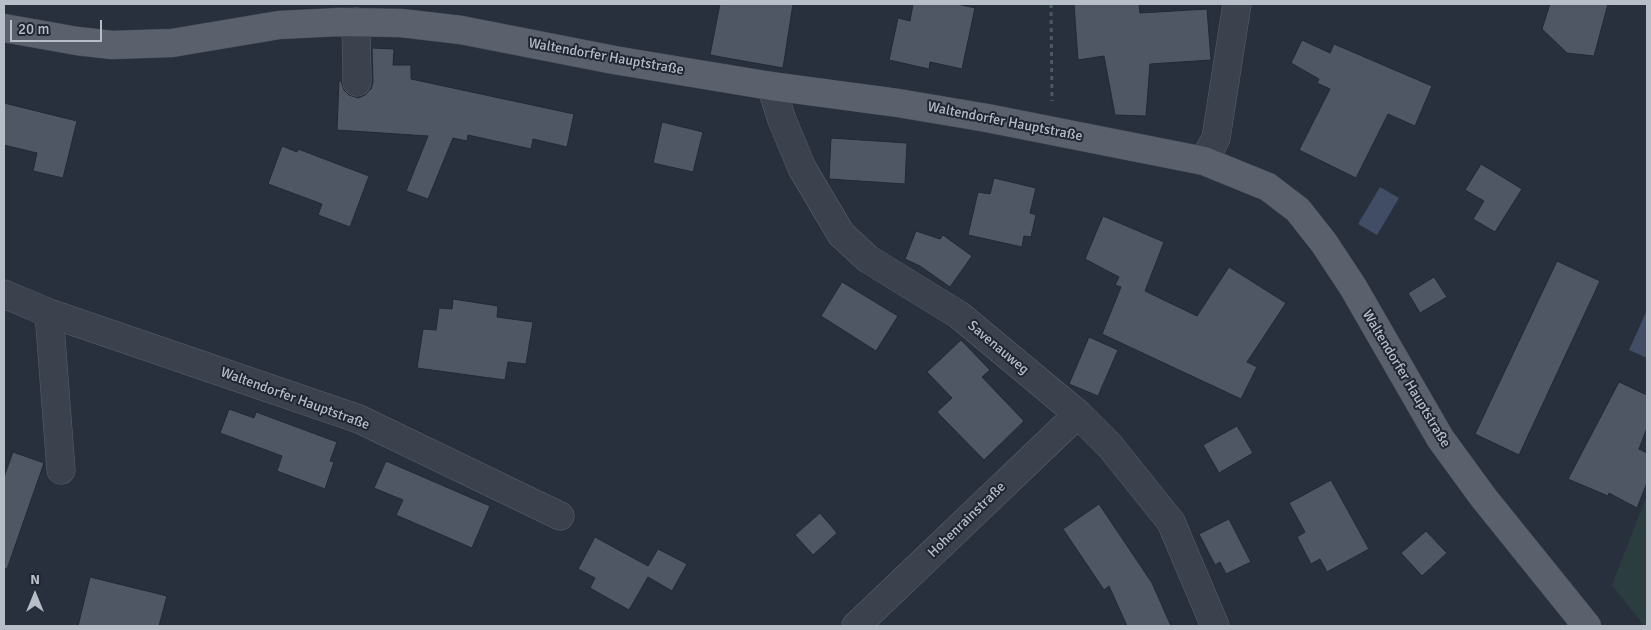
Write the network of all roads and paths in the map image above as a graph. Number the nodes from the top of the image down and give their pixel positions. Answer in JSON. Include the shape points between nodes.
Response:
{"nodes":[{"id":1,"x":1051,"y":4,"type":"edge"},
{"id":2,"x":1237,"y":4,"type":"edge"},
{"id":3,"x":356,"y":22,"type":"junction"},
{"id":4,"x":4,"y":28,"type":"edge"},
{"id":5,"x":357,"y":82,"type":"dead end"},
{"id":6,"x":771,"y":86,"type":"junction"},
{"id":7,"x":1052,"y":110,"type":"dead end"},
{"id":8,"x":1204,"y":161,"type":"junction"},
{"id":9,"x":4,"y":294,"type":"edge"},
{"id":10,"x":49,"y":313,"type":"junction"},
{"id":11,"x":1078,"y":414,"type":"junction"},
{"id":12,"x":61,"y":470,"type":"dead end"},
{"id":13,"x":560,"y":516,"type":"dead end"},
{"id":14,"x":856,"y":626,"type":"edge"},
{"id":15,"x":1215,"y":626,"type":"edge"},
{"id":16,"x":1587,"y":626,"type":"edge"}],
"edges":[{"from":1,"to":7,"type":"path"},
{"from":2,"to":8,"type":"street","via":[[1216,138]]},
{"from":3,"to":4,"type":"main road","name":"Waltendorfer Hauptstraße","via":[[279,25],[172,42],[112,45]]},
{"from":3,"to":5,"type":"street"},
{"from":3,"to":6,"type":"main road","name":"Waltendorfer Hauptstraße","via":[[461,30]]},
{"from":6,"to":8,"type":"main road","name":"Waltendorfer Hauptstraße","via":[[898,102]]},
{"from":6,"to":11,"type":"street","name":"Savenauweg","via":[[802,168],[841,234],[868,259],[959,315]]},
{"from":8,"to":16,"type":"main road","name":"Waltendorfer Hauptstraße","via":[[1268,187],[1298,210],[1353,287],[1440,438]]},
{"from":9,"to":10,"type":"street","name":"Waltendorfer Hauptstraße"},
{"from":10,"to":12,"type":"street"},
{"from":10,"to":13,"type":"street","name":"Waltendorfer Hauptstraße","via":[[359,419]]},
{"from":11,"to":14,"type":"street","name":"Hohenrainstraße"},
{"from":11,"to":15,"type":"street","name":"Savenauweg","via":[[1110,446],[1171,522]]}]}
